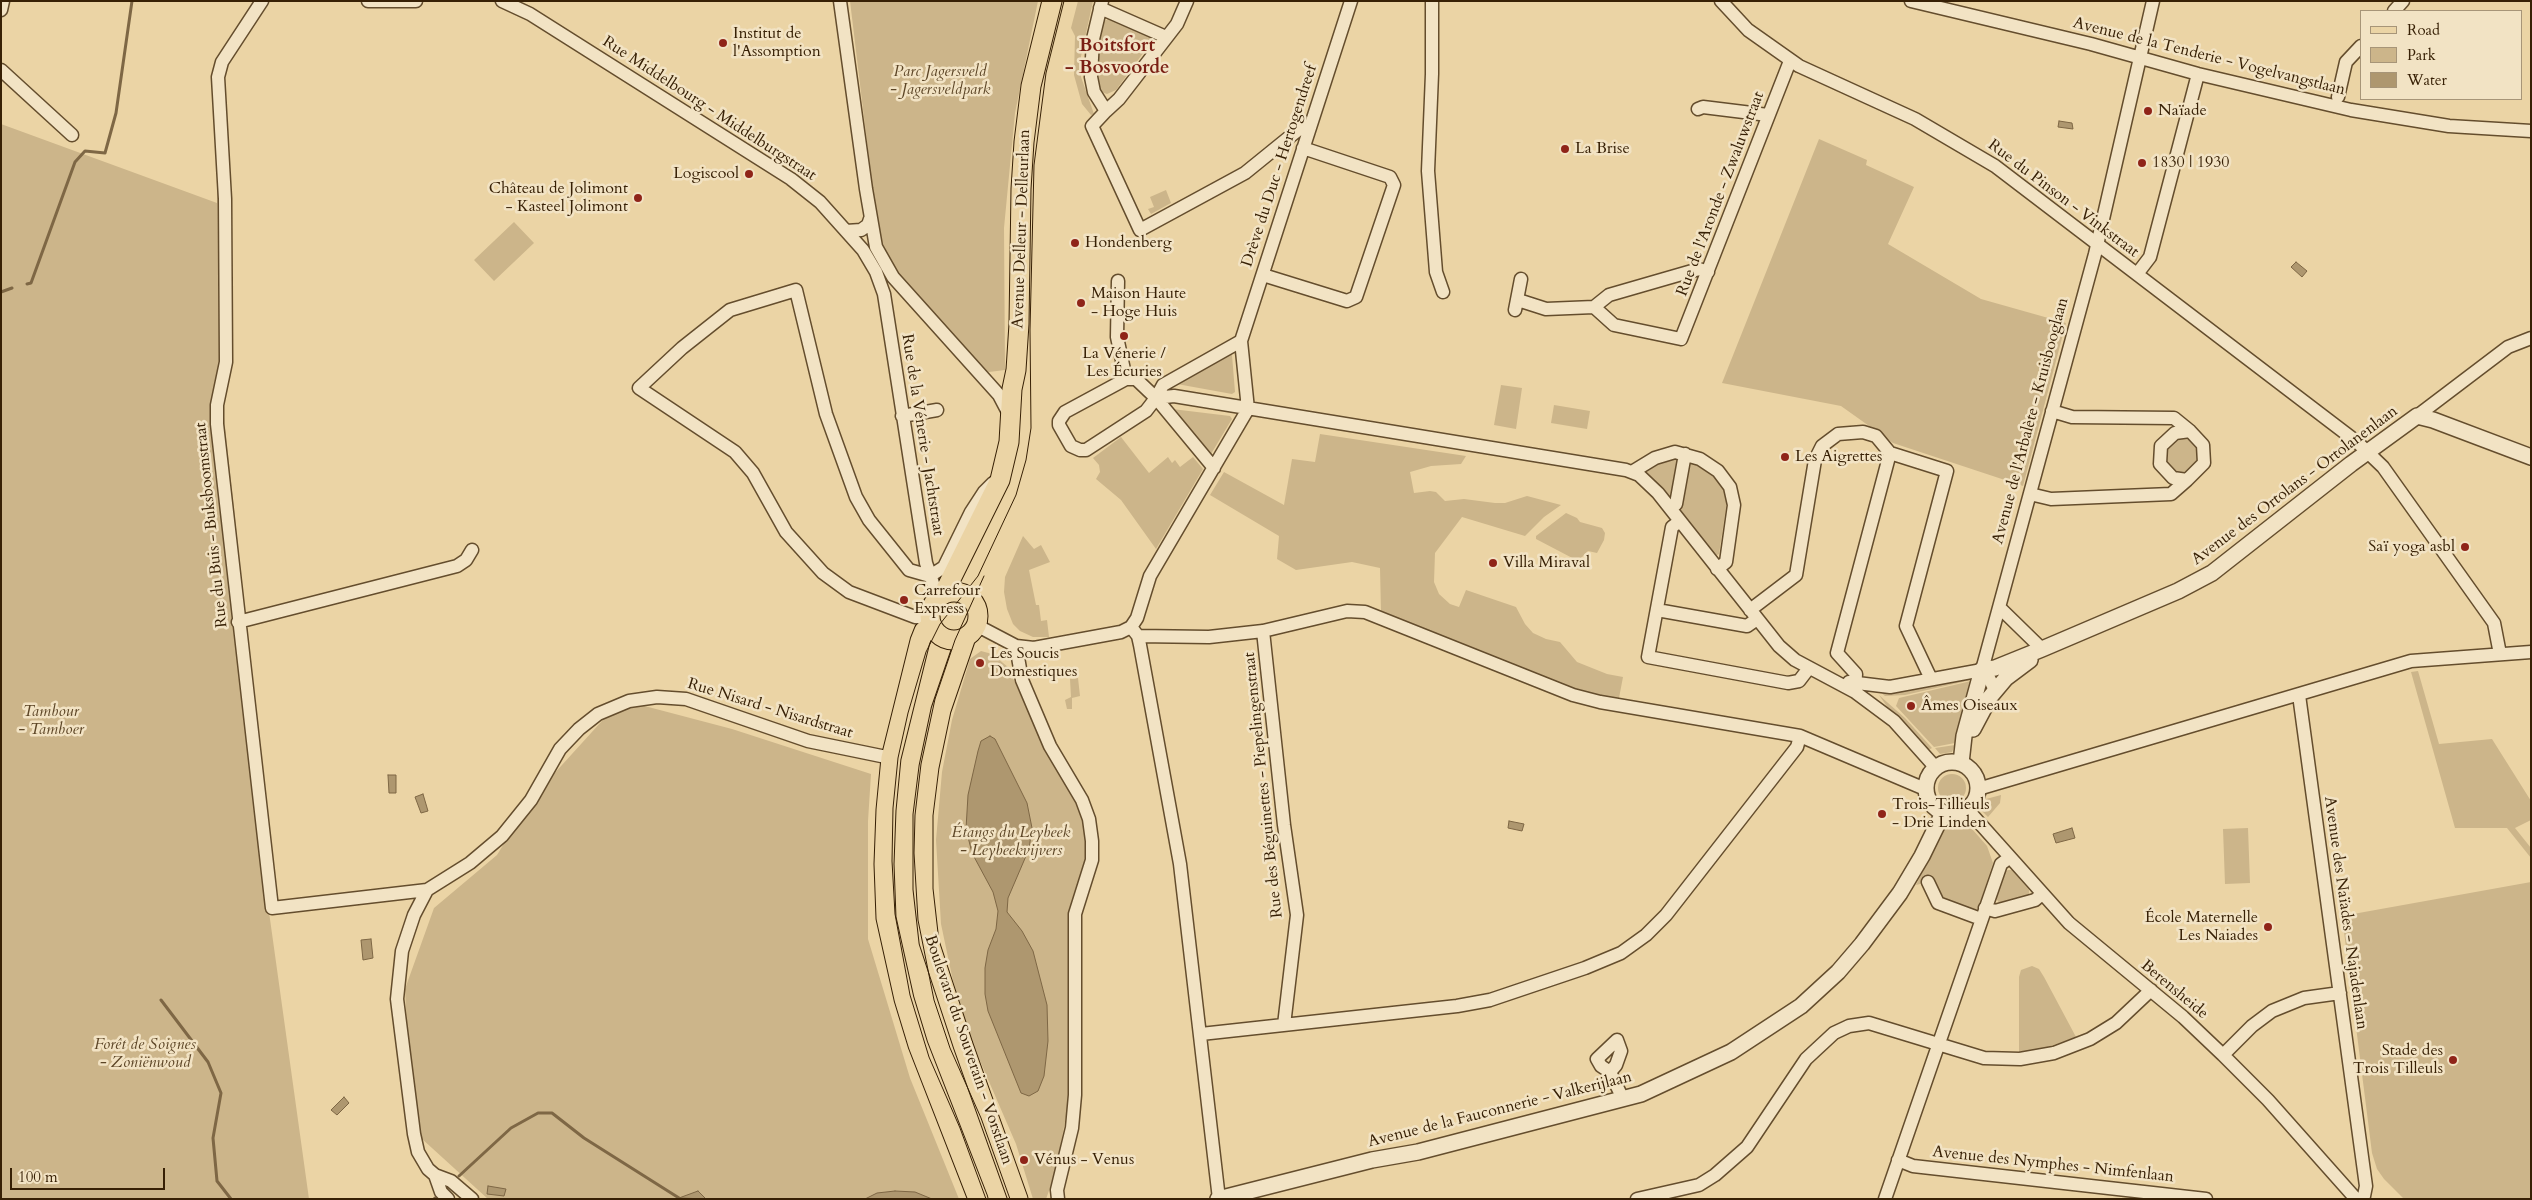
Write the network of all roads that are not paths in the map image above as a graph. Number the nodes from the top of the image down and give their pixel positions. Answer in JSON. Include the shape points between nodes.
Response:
{"nodes":[{"id":1,"x":3,"y":1,"type":"edge"},
{"id":2,"x":262,"y":1,"type":"edge"},
{"id":3,"x":368,"y":1,"type":"edge"},
{"id":4,"x":416,"y":1,"type":"edge"},
{"id":5,"x":840,"y":1,"type":"edge"},
{"id":6,"x":1052,"y":1,"type":"edge"},
{"id":7,"x":1186,"y":1,"type":"edge"},
{"id":8,"x":1351,"y":1,"type":"edge"},
{"id":9,"x":1432,"y":1,"type":"edge"},
{"id":10,"x":1720,"y":1,"type":"edge"},
{"id":11,"x":1911,"y":1,"type":"edge"},
{"id":12,"x":2153,"y":1,"type":"edge"},
{"id":13,"x":511,"y":3,"type":"edge"},
{"id":14,"x":1101,"y":4,"type":"edge"},
{"id":15,"x":1,"y":10,"type":"edge"},
{"id":16,"x":1166,"y":37,"type":"junction"},
{"id":17,"x":2360,"y":47,"type":"edge"},
{"id":18,"x":2140,"y":57,"type":"junction"},
{"id":19,"x":1790,"y":60,"type":"junction"},
{"id":20,"x":1,"y":70,"type":"edge"},
{"id":21,"x":2198,"y":74,"type":"junction"},
{"id":22,"x":2338,"y":97,"type":"dead end"},
{"id":23,"x":1698,"y":109,"type":"dead end"},
{"id":24,"x":1106,"y":111,"type":"junction"},
{"id":25,"x":1768,"y":115,"type":"junction"},
{"id":26,"x":1309,"y":127,"type":"junction"},
{"id":27,"x":2531,"y":131,"type":"edge"},
{"id":28,"x":72,"y":135,"type":"dead end"},
{"id":29,"x":1303,"y":148,"type":"junction"},
{"id":30,"x":870,"y":219,"type":"junction"},
{"id":31,"x":846,"y":231,"type":"junction"},
{"id":32,"x":2096,"y":244,"type":"junction"},
{"id":33,"x":1708,"y":272,"type":"junction"},
{"id":34,"x":2137,"y":274,"type":"junction"},
{"id":35,"x":1263,"y":275,"type":"junction"},
{"id":36,"x":1521,"y":278,"type":"dead end"},
{"id":37,"x":1118,"y":281,"type":"dead end"},
{"id":38,"x":900,"y":286,"type":"junction"},
{"id":39,"x":1443,"y":292,"type":"dead end"},
{"id":40,"x":884,"y":294,"type":"junction"},
{"id":41,"x":1594,"y":308,"type":"junction"},
{"id":42,"x":2531,"y":338,"type":"edge"},
{"id":43,"x":1241,"y":341,"type":"junction"},
{"id":44,"x":1016,"y":370,"type":"junction"},
{"id":45,"x":1122,"y":382,"type":"junction"},
{"id":46,"x":1156,"y":398,"type":"junction"},
{"id":47,"x":1248,"y":409,"type":"junction"},
{"id":48,"x":937,"y":410,"type":"dead end"},
{"id":49,"x":2052,"y":411,"type":"junction"},
{"id":50,"x":902,"y":416,"type":"junction"},
{"id":51,"x":2417,"y":416,"type":"junction"},
{"id":52,"x":1011,"y":418,"type":"junction"},
{"id":53,"x":2190,"y":431,"type":"junction"},
{"id":54,"x":1890,"y":453,"type":"junction"},
{"id":55,"x":2368,"y":453,"type":"junction"},
{"id":56,"x":1686,"y":454,"type":"junction"},
{"id":57,"x":2531,"y":457,"type":"edge"},
{"id":58,"x":1214,"y":468,"type":"junction"},
{"id":59,"x":1632,"y":472,"type":"junction"},
{"id":60,"x":1000,"y":480,"type":"junction"},
{"id":61,"x":2187,"y":480,"type":"junction"},
{"id":62,"x":2030,"y":494,"type":"junction"},
{"id":63,"x":1670,"y":508,"type":"junction"},
{"id":64,"x":1680,"y":521,"type":"junction"},
{"id":65,"x":472,"y":550,"type":"dead end"},
{"id":66,"x":1717,"y":569,"type":"junction"},
{"id":67,"x":930,"y":576,"type":"junction"},
{"id":68,"x":950,"y":594,"type":"junction"},
{"id":69,"x":2000,"y":608,"type":"junction"},
{"id":70,"x":1657,"y":610,"type":"junction"},
{"id":71,"x":1753,"y":614,"type":"junction"},
{"id":72,"x":931,"y":621,"type":"junction"},
{"id":73,"x":238,"y":622,"type":"junction"},
{"id":74,"x":972,"y":631,"type":"junction"},
{"id":75,"x":1134,"y":631,"type":"junction"},
{"id":76,"x":1263,"y":631,"type":"junction"},
{"id":77,"x":1016,"y":649,"type":"junction"},
{"id":78,"x":2041,"y":650,"type":"junction"},
{"id":79,"x":2531,"y":652,"type":"edge"},
{"id":80,"x":2500,"y":654,"type":"junction"},
{"id":81,"x":1809,"y":668,"type":"junction"},
{"id":82,"x":1982,"y":670,"type":"junction"},
{"id":83,"x":1931,"y":679,"type":"junction"},
{"id":84,"x":1976,"y":686,"type":"junction"},
{"id":85,"x":1855,"y":688,"type":"junction"},
{"id":86,"x":1992,"y":693,"type":"junction"},
{"id":87,"x":2299,"y":695,"type":"junction"},
{"id":88,"x":1800,"y":736,"type":"junction"},
{"id":89,"x":1963,"y":756,"type":"junction"},
{"id":90,"x":891,"y":758,"type":"junction"},
{"id":91,"x":1936,"y":768,"type":"junction"},
{"id":92,"x":1926,"y":789,"type":"junction"},
{"id":93,"x":1978,"y":789,"type":"junction"},
{"id":94,"x":1967,"y":809,"type":"junction"},
{"id":95,"x":1943,"y":813,"type":"junction"},
{"id":96,"x":2008,"y":858,"type":"junction"},
{"id":97,"x":1928,"y":882,"type":"dead end"},
{"id":98,"x":427,"y":890,"type":"junction"},
{"id":99,"x":2042,"y":894,"type":"junction"},
{"id":100,"x":272,"y":908,"type":"joint"},
{"id":101,"x":1983,"y":914,"type":"junction"},
{"id":102,"x":2150,"y":990,"type":"junction"},
{"id":103,"x":2340,"y":993,"type":"junction"},
{"id":104,"x":1284,"y":1025,"type":"junction"},
{"id":105,"x":1201,"y":1034,"type":"junction"},
{"id":106,"x":1937,"y":1044,"type":"junction"},
{"id":107,"x":2223,"y":1055,"type":"junction"},
{"id":108,"x":1610,"y":1072,"type":"dead end"},
{"id":109,"x":1623,"y":1099,"type":"junction"},
{"id":110,"x":1898,"y":1160,"type":"junction"},
{"id":111,"x":434,"y":1175,"type":"junction"},
{"id":112,"x":2361,"y":1198,"type":"edge"},
{"id":113,"x":448,"y":1199,"type":"edge"},
{"id":114,"x":472,"y":1199,"type":"edge"},
{"id":115,"x":978,"y":1199,"type":"edge"},
{"id":116,"x":1018,"y":1199,"type":"edge"},
{"id":117,"x":1058,"y":1199,"type":"edge"},
{"id":118,"x":1218,"y":1199,"type":"edge"},
{"id":119,"x":1637,"y":1199,"type":"edge"},
{"id":120,"x":1885,"y":1199,"type":"edge"},
{"id":121,"x":2206,"y":1199,"type":"edge"}],
"edges":[{"from":1,"to":15,"type":"street"},
{"from":2,"to":73,"type":"street","name":"Rue du Buis - Buksboomstraat","via":[[222,62],[218,77],[225,199],[226,362],[216,405]]},
{"from":3,"to":4,"type":"street"},
{"from":5,"to":30,"type":"street"},
{"from":6,"to":44,"type":"main road","name":"Avenue Delleur - Delleurlaan","via":[[1031,86],[1024,142]]},
{"from":7,"to":16,"type":"street","via":[[1177,24]]},
{"from":8,"to":26,"type":"street","name":"Drève du Duc - Hertogendreef"},
{"from":9,"to":39,"type":"street","via":[[1428,171],[1436,272]]},
{"from":10,"to":19,"type":"street","name":"Rue du Pinson - Vinkstraat","via":[[1748,30]]},
{"from":11,"to":18,"type":"street","name":"Avenue de la Tenderie - Vogelvangstlaan"},
{"from":12,"to":18,"type":"street"},
{"from":13,"to":31,"type":"street","name":"Rue Middelbourg - Middelburgstraat","via":[[790,179],[820,202]]},
{"from":14,"to":16,"type":"street"},
{"from":14,"to":24,"type":"street","via":[[1091,57],[1091,77],[1094,92]]},
{"from":16,"to":24,"type":"street","via":[[1119,99]]},
{"from":17,"to":22,"type":"street","via":[[2346,62]]},
{"from":18,"to":21,"type":"street","name":"Avenue de la Tenderie - Vogelvangstlaan"},
{"from":18,"to":32,"type":"street","name":"Avenue de l'Arbalète - Kruisbooglaan"},
{"from":19,"to":25,"type":"street","name":"Rue de l'Aronde - Zwaluwstraat"},
{"from":19,"to":32,"type":"street","name":"Rue du Pinson - Vinkstraat","via":[[1954,140],[1996,166]]},
{"from":20,"to":28,"type":"street"},
{"from":21,"to":27,"type":"street","name":"Avenue de la Tenderie - Vogelvangstlaan","via":[[2398,118],[2450,126]]},
{"from":21,"to":34,"type":"street","via":[[2150,257]]},
{"from":23,"to":25,"type":"street"},
{"from":24,"to":26,"type":"street","via":[[1092,126],[1140,230],[1245,173],[1304,126]]},
{"from":25,"to":33,"type":"street","name":"Rue de l'Aronde - Zwaluwstraat"},
{"from":26,"to":29,"type":"street","name":"Drève du Duc - Hertogendreef"},
{"from":29,"to":35,"type":"street","name":"Drève du Duc - Hertogendreef"},
{"from":29,"to":35,"type":"street","via":[[1390,177],[1394,185],[1356,297],[1347,302]]},
{"from":30,"to":31,"type":"street","via":[[868,225],[860,230]]},
{"from":30,"to":38,"type":"street","via":[[880,254]]},
{"from":31,"to":40,"type":"street","name":"Rue Middelbourg - Middelburgstraat","via":[[869,258]]},
{"from":32,"to":34,"type":"street","name":"Rue du Pinson - Vinkstraat"},
{"from":32,"to":49,"type":"street","name":"Avenue de l'Arbalète - Kruisbooglaan"},
{"from":33,"to":41,"type":"street","via":[[1699,269],[1609,295]]},
{"from":33,"to":41,"type":"street","name":"Rue de l'Aronde - Zwaluwstraat","via":[[1681,339],[1614,325]]},
{"from":34,"to":55,"type":"street","name":"Rue du Pinson - Vinkstraat"},
{"from":35,"to":43,"type":"street","name":"Drève du Duc - Hertogendreef"},
{"from":36,"to":41,"type":"street","via":[[1517,305],[1546,309]]},
{"from":37,"to":45,"type":"street","via":[[1117,337]]},
{"from":38,"to":40,"type":"street"},
{"from":38,"to":52,"type":"street","via":[[999,394]]},
{"from":40,"to":50,"type":"street","name":"Rue de la Vénerie - Jachtstraat"},
{"from":42,"to":51,"type":"street","name":"Avenue des Ortolans - Ortolanenlaan","via":[[2508,347]]},
{"from":43,"to":46,"type":"street","via":[[1162,385]]},
{"from":43,"to":47,"type":"street","name":"Drève du Duc - Hertogendreef"},
{"from":44,"to":52,"type":"main road"},
{"from":44,"to":68,"type":"main road","via":[[1020,388],[1019,429],[1004,501]]},
{"from":45,"to":46,"type":"street","via":[[1136,379]]},
{"from":45,"to":46,"type":"street","via":[[1060,416],[1059,425],[1075,449],[1086,450],[1130,423]]},
{"from":46,"to":47,"type":"street","via":[[1174,396]]},
{"from":46,"to":58,"type":"street"},
{"from":47,"to":58,"type":"street"},
{"from":47,"to":59,"type":"street"},
{"from":48,"to":50,"type":"street"},
{"from":49,"to":53,"type":"street","via":[[2072,417],[2174,418]]},
{"from":49,"to":62,"type":"street","name":"Avenue de l'Arbalète - Kruisbooglaan"},
{"from":50,"to":67,"type":"street","name":"Rue de la Vénerie - Jachtstraat"},
{"from":51,"to":55,"type":"street","name":"Avenue des Ortolans - Ortolanenlaan"},
{"from":51,"to":57,"type":"street"},
{"from":52,"to":60,"type":"main road"},
{"from":53,"to":61,"type":"street","via":[[2203,445],[2204,463]]},
{"from":53,"to":61,"type":"street","via":[[2175,433],[2161,446],[2160,464],[2173,478]]},
{"from":54,"to":71,"type":"street","via":[[1876,436],[1864,432],[1838,434],[1822,446],[1815,460],[1796,575]]},
{"from":54,"to":83,"type":"street","via":[[1947,471],[1906,626]]},
{"from":54,"to":85,"type":"street","via":[[1837,652],[1856,674]]},
{"from":55,"to":78,"type":"street","name":"Avenue des Ortolans - Ortolanenlaan","via":[[2212,573]]},
{"from":55,"to":80,"type":"street","name":"Rue du Pinson - Vinkstraat","via":[[2494,623]]},
{"from":56,"to":59,"type":"street","via":[[1665,453]]},
{"from":56,"to":63,"type":"street","via":[[1676,504]]},
{"from":56,"to":66,"type":"street","via":[[1718,471],[1732,491],[1734,505],[1726,562]]},
{"from":58,"to":75,"type":"street","via":[[1146,584]]},
{"from":59,"to":63,"type":"street","via":[[1649,482]]},
{"from":60,"to":67,"type":"street","via":[[984,492],[944,567]]},
{"from":60,"to":68,"type":"main road"},
{"from":61,"to":62,"type":"street","via":[[2171,494],[2051,499]]},
{"from":62,"to":69,"type":"street","name":"Avenue de l'Arbalète - Kruisbooglaan"},
{"from":63,"to":64,"type":"street"},
{"from":64,"to":66,"type":"street"},
{"from":64,"to":70,"type":"street","via":[[1672,527]]},
{"from":65,"to":73,"type":"street","via":[[457,566]]},
{"from":66,"to":71,"type":"street"},
{"from":67,"to":68,"type":"street","name":"Rue de la Vénerie - Jachtstraat","via":[[935,588]]},
{"from":67,"to":72,"type":"street","via":[[909,570],[869,520],[856,497],[826,414],[796,290],[730,310],[639,388],[735,452],[752,473],[786,532],[824,573],[849,592],[915,618]]},
{"from":68,"to":72,"type":"main road","via":[[933,606]]},
{"from":68,"to":74,"type":"main road","via":[[968,597],[974,604],[978,615]]},
{"from":69,"to":78,"type":"street"},
{"from":69,"to":82,"type":"street","name":"Avenue de l'Arbalète - Kruisbooglaan"},
{"from":70,"to":71,"type":"street","via":[[1747,626]]},
{"from":70,"to":81,"type":"street","via":[[1648,657],[1788,683],[1799,681]]},
{"from":71,"to":81,"type":"street","via":[[1779,646]]},
{"from":72,"to":74,"type":"main road","via":[[938,634],[946,639],[958,640]]},
{"from":72,"to":90,"type":"main road","via":[[920,641]]},
{"from":73,"to":100,"type":"street","name":"Rue du Buis - Buksboomstraat"},
{"from":74,"to":77,"type":"street"},
{"from":74,"to":116,"type":"main road","name":"Boulevard du Souverain - Vorstlaan","via":[[941,710],[928,767],[923,815],[923,889],[929,942]]},
{"from":75,"to":76,"type":"street","via":[[1209,636]]},
{"from":75,"to":77,"type":"street"},
{"from":75,"to":105,"type":"street","via":[[1180,864]]},
{"from":76,"to":88,"type":"street","via":[[1347,611],[1365,612],[1573,695]]},
{"from":76,"to":104,"type":"street","name":"Rue des Béguinettes - Piepelingenstraat","via":[[1297,915]]},
{"from":77,"to":117,"type":"street","via":[[1022,680],[1036,716],[1082,800],[1092,841],[1092,860],[1076,914],[1075,1095]]},
{"from":78,"to":82,"type":"street","name":"Avenue des Ortolans - Ortolanenlaan"},
{"from":78,"to":86,"type":"street","name":"Avenue des Ortolans - Ortolanenlaan"},
{"from":79,"to":80,"type":"street"},
{"from":80,"to":87,"type":"street","via":[[2411,661]]},
{"from":81,"to":85,"type":"street"},
{"from":82,"to":83,"type":"street"},
{"from":82,"to":84,"type":"street","name":"Avenue de l'Arbalète - Kruisbooglaan"},
{"from":82,"to":86,"type":"street","via":[[1987,674]]},
{"from":83,"to":85,"type":"street","via":[[1890,687]]},
{"from":84,"to":86,"type":"street","via":[[1982,695]]},
{"from":84,"to":89,"type":"street","name":"Avenue de l'Arbalète - Kruisbooglaan","via":[[1964,736]]},
{"from":85,"to":91,"type":"street","via":[[1894,721]]},
{"from":86,"to":89,"type":"street","name":"Avenue des Ortolans - Ortolanenlaan"},
{"from":87,"to":93,"type":"street"},
{"from":87,"to":103,"type":"street","name":"Avenue des Naïades - Najadenlaan"},
{"from":88,"to":92,"type":"street"},
{"from":88,"to":104,"type":"street","via":[[1796,747],[1666,915],[1621,953],[1490,1000]]},
{"from":89,"to":91,"type":"street"},
{"from":89,"to":93,"type":"street","via":[[1977,780]]},
{"from":90,"to":98,"type":"street","name":"Rue Nisard - Nisardstraat","via":[[808,741],[686,699],[657,697],[629,701],[598,714],[579,729],[560,749],[531,800],[502,836],[470,863]]},
{"from":90,"to":115,"type":"main road","via":[[884,864],[886,918],[893,955],[918,1045]]},
{"from":91,"to":92,"type":"street","via":[[1930,774]]},
{"from":92,"to":95,"type":"street","via":[[1930,802]]},
{"from":93,"to":94,"type":"street","via":[[1975,801]]},
{"from":94,"to":95,"type":"street","via":[[1953,814]]},
{"from":94,"to":96,"type":"street","name":"Berensheide"},
{"from":95,"to":109,"type":"street","name":"Avenue de la Fauconnerie - Valkerijlaan","via":[[1922,856],[1893,903],[1838,972],[1801,1006],[1731,1052],[1641,1094]]},
{"from":96,"to":99,"type":"street","name":"Berensheide"},
{"from":96,"to":101,"type":"street","via":[[2001,864]]},
{"from":97,"to":101,"type":"street","via":[[1938,902]]},
{"from":98,"to":100,"type":"street","name":"Rue Nisard - Nisardstraat"},
{"from":98,"to":111,"type":"street","via":[[414,915],[402,951],[397,999],[414,1134],[418,1152]]},
{"from":99,"to":101,"type":"street","via":[[2035,900]]},
{"from":99,"to":102,"type":"street","name":"Berensheide","via":[[2082,936]]},
{"from":101,"to":106,"type":"street"},
{"from":102,"to":106,"type":"street","via":[[2128,1013],[2102,1032],[2054,1054],[2020,1059],[1984,1058]]},
{"from":102,"to":107,"type":"street","name":"Berensheide"},
{"from":103,"to":107,"type":"street","via":[[2304,998],[2272,1012],[2252,1026]]},
{"from":103,"to":112,"type":"street","name":"Avenue des Naïades - Najadenlaan","via":[[2366,1186]]},
{"from":104,"to":105,"type":"street"},
{"from":105,"to":118,"type":"street"},
{"from":106,"to":110,"type":"street"},
{"from":106,"to":119,"type":"street","via":[[1870,1023],[1849,1026],[1834,1033],[1806,1059],[1747,1146],[1720,1171],[1699,1185]]},
{"from":107,"to":112,"type":"street","name":"Berensheide"},
{"from":108,"to":109,"type":"street"},
{"from":109,"to":118,"type":"street","name":"Avenue de la Fauconnerie - Valkerijlaan"},
{"from":110,"to":120,"type":"street"},
{"from":110,"to":121,"type":"street","name":"Avenue des Nymphes - Nimfenlaan","via":[[1913,1166]]},
{"from":111,"to":113,"type":"street","via":[[441,1192]]},
{"from":111,"to":114,"type":"street","via":[[451,1181]]}]}
